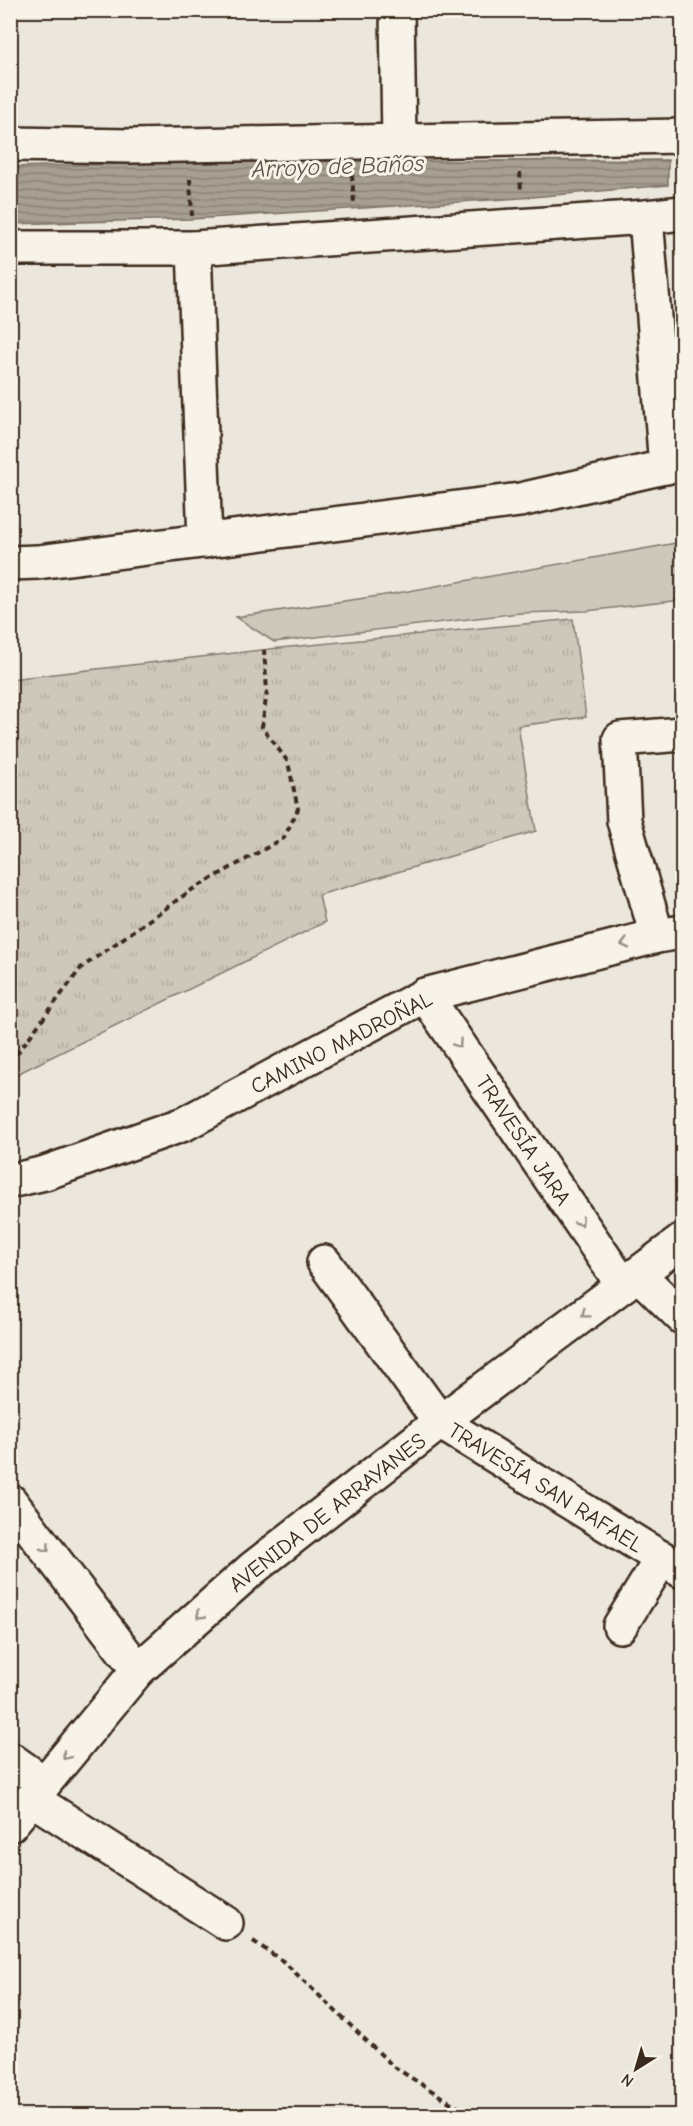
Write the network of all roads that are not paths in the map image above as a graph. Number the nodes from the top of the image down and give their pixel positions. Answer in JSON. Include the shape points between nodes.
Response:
{"nodes":[{"id":1,"x":398,"y":10,"type":"edge"},
{"id":2,"x":682,"y":136,"type":"edge"},
{"id":3,"x":399,"y":142,"type":"junction"},
{"id":4,"x":13,"y":156,"type":"edge"},
{"id":5,"x":682,"y":213,"type":"edge"},
{"id":6,"x":646,"y":218,"type":"junction"},
{"id":7,"x":193,"y":233,"type":"junction"},
{"id":8,"x":14,"y":236,"type":"edge"},
{"id":9,"x":674,"y":465,"type":"edge"},
{"id":10,"x":205,"y":541,"type":"junction"},
{"id":11,"x":10,"y":562,"type":"edge"},
{"id":12,"x":682,"y":734,"type":"edge"},
{"id":13,"x":670,"y":934,"type":"edge"},
{"id":14,"x":425,"y":995,"type":"junction"},
{"id":15,"x":10,"y":1181,"type":"edge"},
{"id":16,"x":682,"y":1241,"type":"edge"},
{"id":17,"x":324,"y":1262,"type":"dead end"},
{"id":18,"x":630,"y":1280,"type":"junction"},
{"id":19,"x":682,"y":1317,"type":"edge"},
{"id":20,"x":440,"y":1422,"type":"junction"},
{"id":21,"x":10,"y":1501,"type":"edge"},
{"id":22,"x":672,"y":1564,"type":"edge"},
{"id":23,"x":620,"y":1626,"type":"dead end"},
{"id":24,"x":138,"y":1670,"type":"junction"},
{"id":25,"x":10,"y":1759,"type":"edge"},
{"id":26,"x":38,"y":1791,"type":"junction"},
{"id":27,"x":10,"y":1825,"type":"edge"},
{"id":28,"x":226,"y":1923,"type":"road end"}],
"edges":[{"from":1,"to":3,"type":"street"},
{"from":2,"to":3,"type":"street"},
{"from":3,"to":4,"type":"street","via":[[131,146]]},
{"from":5,"to":6,"type":"street"},
{"from":6,"to":7,"type":"street"},
{"from":6,"to":9,"type":"street"},
{"from":7,"to":8,"type":"street"},
{"from":7,"to":10,"type":"street"},
{"from":9,"to":10,"type":"street","via":[[520,500]]},
{"from":10,"to":11,"type":"street"},
{"from":12,"to":13,"type":"street","via":[[620,739],[624,821]]},
{"from":13,"to":14,"type":"street","name":"CAMINO MADROÑAL","one_way":true},
{"from":14,"to":15,"type":"street","name":"CAMINO MADROÑAL","via":[[184,1124],[45,1173]]},
{"from":14,"to":18,"type":"street","name":"TRAVESÍA JARA","one_way":true},
{"from":16,"to":18,"type":"street","name":"AVENIDA DE ARRAYANES"},
{"from":17,"to":20,"type":"street"},
{"from":18,"to":19,"type":"street","name":"TRAVESÍA JARA"},
{"from":18,"to":20,"type":"street","name":"AVENIDA DE ARRAYANES","one_way":true},
{"from":20,"to":22,"type":"street","name":"TRAVESÍA SAN RAFAEL"},
{"from":20,"to":24,"type":"street","name":"AVENIDA DE ARRAYANES","one_way":true,"via":[[252,1569]]},
{"from":21,"to":24,"type":"street","one_way":true},
{"from":22,"to":23,"type":"street"},
{"from":24,"to":26,"type":"street","name":"AVENIDA DE ARRAYANES","one_way":true},
{"from":25,"to":26,"type":"street"},
{"from":26,"to":27,"type":"street","name":"AVENIDA DE ARRAYANES"},
{"from":26,"to":28,"type":"street"}]}
